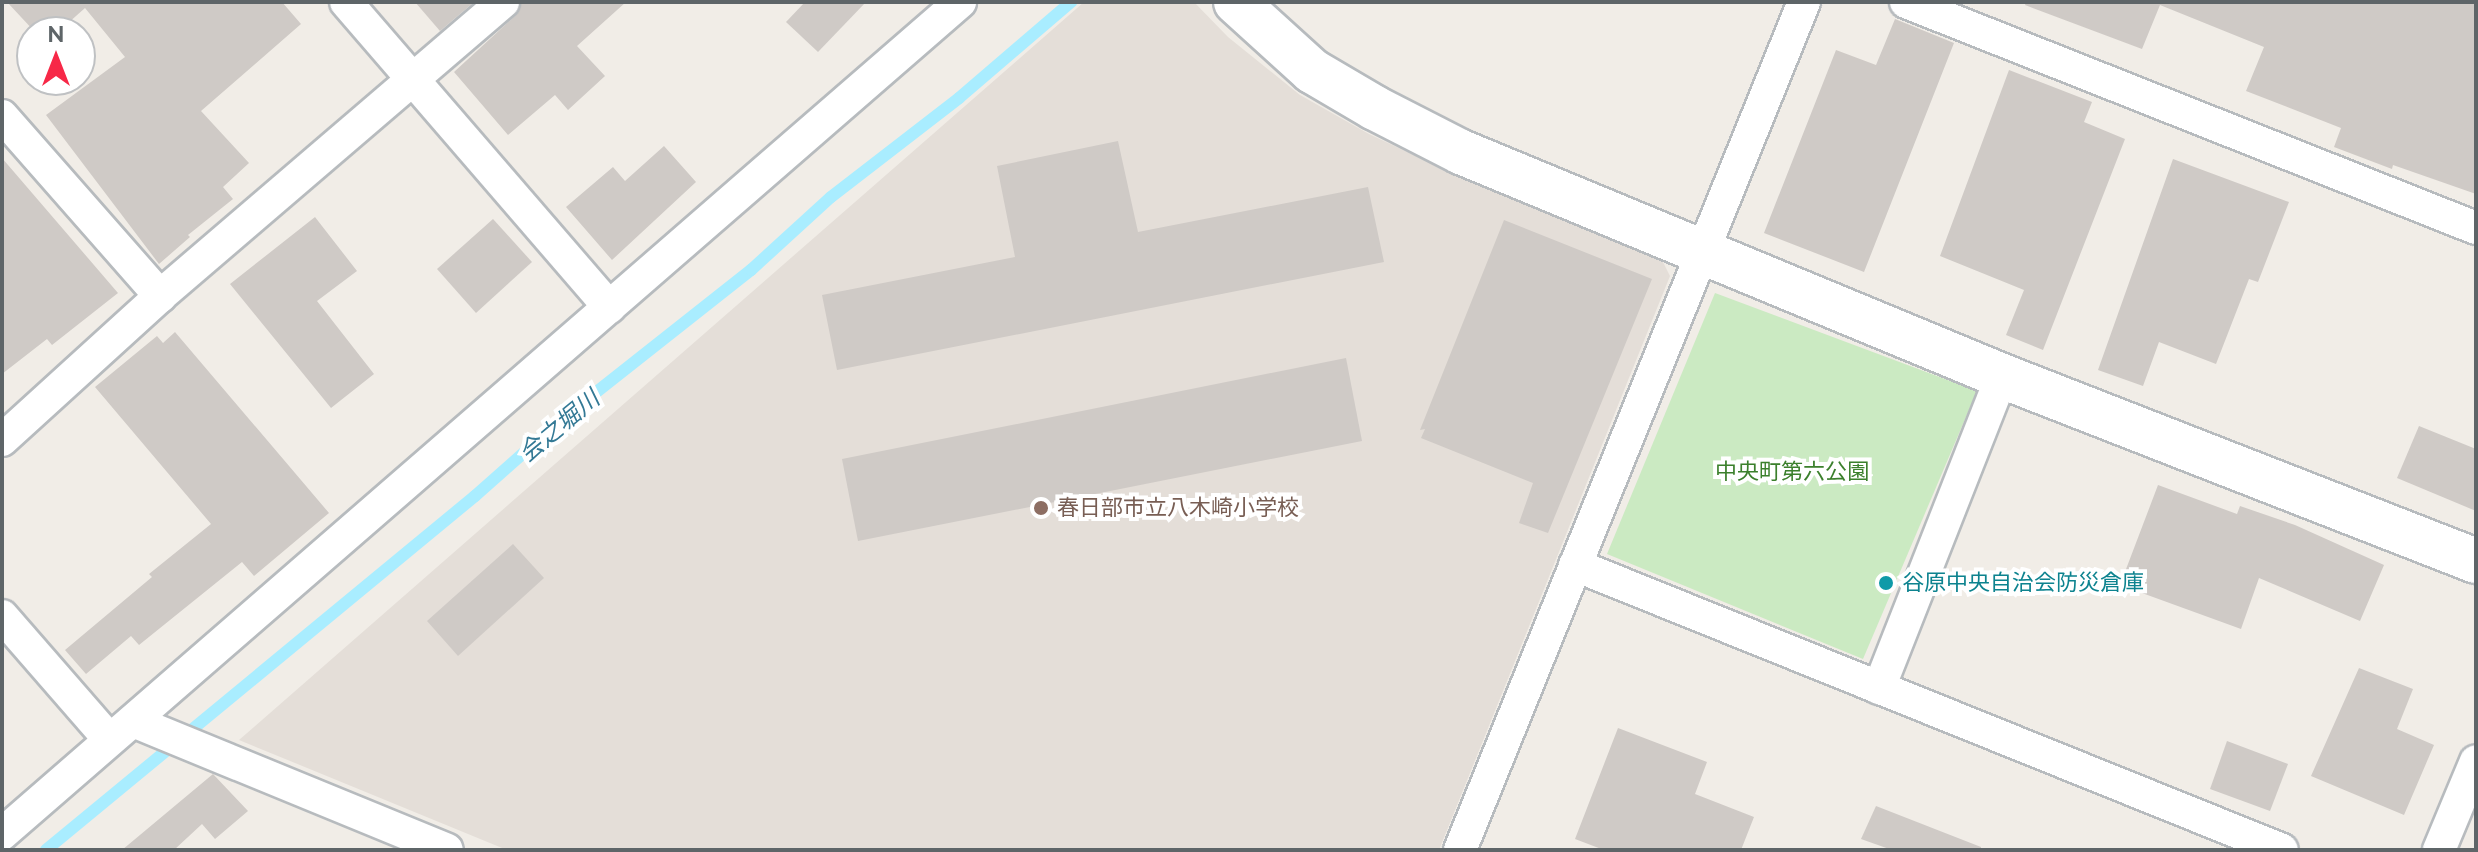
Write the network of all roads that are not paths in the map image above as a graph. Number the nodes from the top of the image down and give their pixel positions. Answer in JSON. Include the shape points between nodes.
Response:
{"nodes":[{"id":1,"x":346,"y":2,"type":"edge"},
{"id":2,"x":503,"y":2,"type":"edge"},
{"id":3,"x":960,"y":2,"type":"edge"},
{"id":4,"x":1236,"y":2,"type":"edge"},
{"id":5,"x":1804,"y":2,"type":"edge"},
{"id":6,"x":1906,"y":2,"type":"edge"},
{"id":7,"x":414,"y":80,"type":"junction"},
{"id":8,"x":2,"y":116,"type":"edge"},
{"id":9,"x":2476,"y":228,"type":"edge"},
{"id":10,"x":1702,"y":252,"type":"junction"},
{"id":11,"x":160,"y":296,"type":"junction"},
{"id":12,"x":609,"y":307,"type":"junction"},
{"id":13,"x":2002,"y":376,"type":"junction"},
{"id":14,"x":2,"y":440,"type":"edge"},
{"id":15,"x":2476,"y":561,"type":"edge"},
{"id":16,"x":1575,"y":565,"type":"junction"},
{"id":17,"x":2,"y":616,"type":"edge"},
{"id":18,"x":1879,"y":688,"type":"junction"},
{"id":19,"x":131,"y":729,"type":"junction"},
{"id":20,"x":2476,"y":761,"type":"edge"},
{"id":21,"x":2,"y":834,"type":"edge"},
{"id":22,"x":447,"y":850,"type":"edge"},
{"id":23,"x":1460,"y":850,"type":"edge"},
{"id":24,"x":2282,"y":850,"type":"edge"},
{"id":25,"x":2439,"y":850,"type":"edge"}],
"edges":[{"from":1,"to":7,"type":"street"},
{"from":2,"to":7,"type":"street"},
{"from":3,"to":12,"type":"street"},
{"from":4,"to":10,"type":"street","via":[[1312,71],[1375,108],[1461,152]]},
{"from":5,"to":10,"type":"street"},
{"from":6,"to":9,"type":"street"},
{"from":7,"to":11,"type":"street"},
{"from":7,"to":12,"type":"street"},
{"from":8,"to":11,"type":"street"},
{"from":10,"to":13,"type":"street"},
{"from":10,"to":16,"type":"street"},
{"from":11,"to":14,"type":"street"},
{"from":12,"to":19,"type":"street"},
{"from":13,"to":15,"type":"street"},
{"from":13,"to":18,"type":"street"},
{"from":16,"to":18,"type":"street"},
{"from":16,"to":23,"type":"street"},
{"from":17,"to":19,"type":"street"},
{"from":18,"to":24,"type":"street"},
{"from":19,"to":21,"type":"street"},
{"from":19,"to":22,"type":"street","via":[[203,750]]},
{"from":20,"to":25,"type":"street"}]}
